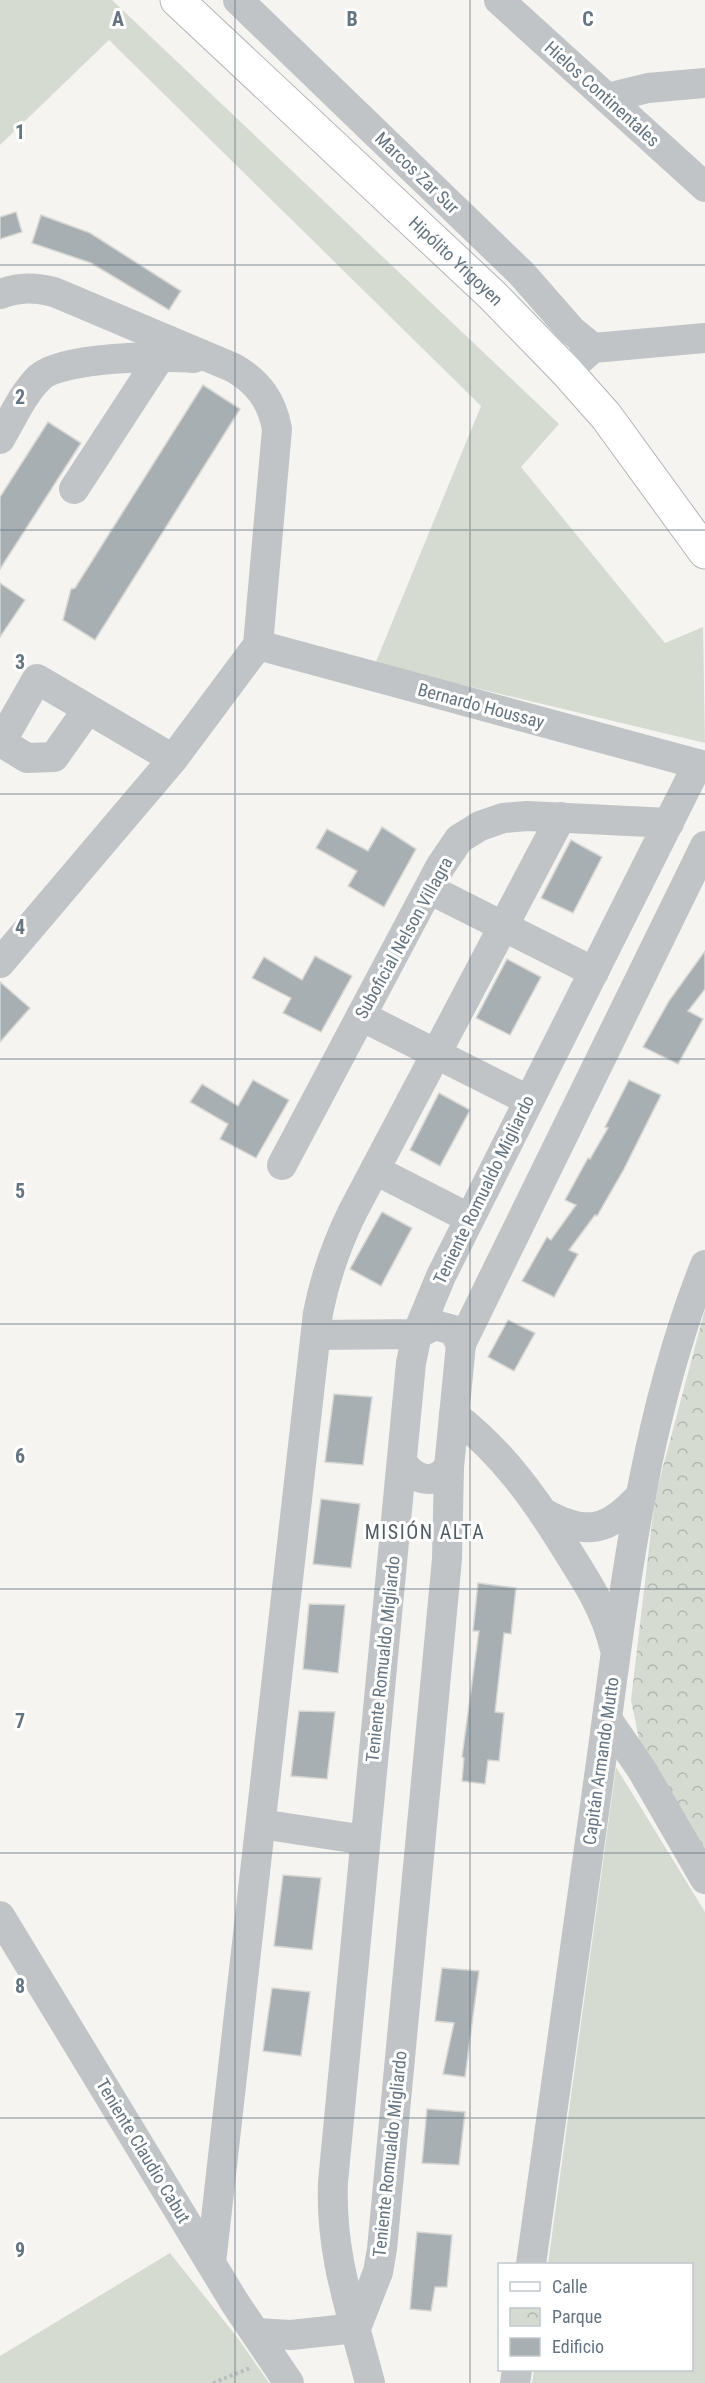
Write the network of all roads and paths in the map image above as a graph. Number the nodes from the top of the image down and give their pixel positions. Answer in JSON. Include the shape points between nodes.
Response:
{"nodes":[{"id":1,"x":177,"y":0,"type":"edge"},
{"id":2,"x":238,"y":0,"type":"edge"},
{"id":3,"x":499,"y":0,"type":"edge"},
{"id":4,"x":705,"y":83,"type":"edge"},
{"id":5,"x":607,"y":98,"type":"junction"},
{"id":6,"x":705,"y":187,"type":"edge"},
{"id":7,"x":0,"y":294,"type":"edge"},
{"id":8,"x":705,"y":338,"type":"edge"},
{"id":9,"x":593,"y":348,"type":"junction"},
{"id":10,"x":160,"y":357,"type":"junction"},
{"id":11,"x":218,"y":362,"type":"junction"},
{"id":12,"x":566,"y":371,"type":"junction"},
{"id":13,"x":0,"y":439,"type":"edge"},
{"id":14,"x":74,"y":489,"type":"dead end"},
{"id":15,"x":705,"y":552,"type":"edge"},
{"id":16,"x":258,"y":645,"type":"junction"},
{"id":17,"x":88,"y":709,"type":"dead end"},
{"id":18,"x":180,"y":758,"type":"junction"},
{"id":19,"x":701,"y":765,"type":"edge"},
{"id":20,"x":561,"y":818,"type":"junction"},
{"id":21,"x":669,"y":823,"type":"junction"},
{"id":22,"x":705,"y":846,"type":"edge"},
{"id":23,"x":429,"y":889,"type":"junction"},
{"id":24,"x":503,"y":927,"type":"junction"},
{"id":25,"x":0,"y":963,"type":"edge"},
{"id":26,"x":594,"y":972,"type":"junction"},
{"id":27,"x":361,"y":1016,"type":"junction"},
{"id":28,"x":436,"y":1054,"type":"junction"},
{"id":29,"x":528,"y":1100,"type":"junction"},
{"id":30,"x":282,"y":1165,"type":"dead end"},
{"id":31,"x":375,"y":1170,"type":"junction"},
{"id":32,"x":470,"y":1218,"type":"junction"},
{"id":33,"x":705,"y":1265,"type":"edge"},
{"id":34,"x":417,"y":1334,"type":"junction"},
{"id":35,"x":316,"y":1335,"type":"junction"},
{"id":36,"x":461,"y":1344,"type":"junction"},
{"id":37,"x":454,"y":1414,"type":"junction"},
{"id":38,"x":402,"y":1462,"type":"junction"},
{"id":39,"x":449,"y":1467,"type":"junction"},
{"id":40,"x":641,"y":1495,"type":"junction"},
{"id":41,"x":544,"y":1513,"type":"junction"},
{"id":42,"x":616,"y":1655,"type":"junction"},
{"id":43,"x":607,"y":1719,"type":"junction"},
{"id":44,"x":261,"y":1824,"type":"junction"},
{"id":45,"x":365,"y":1840,"type":"junction"},
{"id":46,"x":705,"y":1879,"type":"edge"},
{"id":47,"x":0,"y":1916,"type":"edge"},
{"id":48,"x":211,"y":2263,"type":"junction"},
{"id":49,"x":531,"y":2263,"type":"edge"},
{"id":50,"x":356,"y":2328,"type":"junction"},
{"id":51,"x":256,"y":2333,"type":"junction"},
{"id":52,"x":281,"y":2371,"type":"edge"},
{"id":53,"x":213,"y":2383,"type":"edge"},
{"id":54,"x":370,"y":2383,"type":"edge"}],
"edges":[{"from":1,"to":12,"type":"main road","name":"Hipólito Yrigoyen","via":[[492,295]]},
{"from":2,"to":9,"type":"street","name":"Marcos Zar Sur","via":[[522,274],[570,330]]},
{"from":3,"to":5,"type":"street","name":"Hielos Continentales"},
{"from":4,"to":5,"type":"street","via":[[648,88]]},
{"from":5,"to":6,"type":"street","name":"Hielos Continentales"},
{"from":7,"to":11,"type":"street","via":[[34,287],[54,292]]},
{"from":8,"to":9,"type":"street"},
{"from":9,"to":12,"type":"street"},
{"from":10,"to":11,"type":"street"},
{"from":10,"to":13,"type":"street","via":[[70,364],[50,370],[30,389]]},
{"from":10,"to":14,"type":"street"},
{"from":11,"to":16,"type":"street","via":[[234,368],[258,387],[268,399],[277,429]]},
{"from":12,"to":15,"type":"main road","name":"Hipólito Yrigoyen","via":[[606,416]]},
{"from":16,"to":18,"type":"street"},
{"from":16,"to":19,"type":"street","name":"Bernardo Houssay"},
{"from":17,"to":18,"type":"street"},
{"from":18,"to":25,"type":"street","via":[[98,860]]},
{"from":19,"to":21,"type":"street","name":"Teniente Romualdo Migliardo"},
{"from":20,"to":21,"type":"street","name":"Suboficial Nelson Villagra"},
{"from":20,"to":23,"type":"street","name":"Suboficial Nelson Villagra","via":[[511,817],[480,826],[459,839]]},
{"from":20,"to":24,"type":"street"},
{"from":21,"to":26,"type":"street","name":"Teniente Romualdo Migliardo"},
{"from":22,"to":36,"type":"street","name":"Teniente Romualdo Migliardo"},
{"from":23,"to":24,"type":"street"},
{"from":23,"to":27,"type":"street","name":"Suboficial Nelson Villagra"},
{"from":24,"to":26,"type":"street"},
{"from":24,"to":28,"type":"street"},
{"from":26,"to":29,"type":"street","name":"Teniente Romualdo Migliardo"},
{"from":27,"to":28,"type":"street"},
{"from":27,"to":30,"type":"street","name":"Suboficial Nelson Villagra"},
{"from":28,"to":29,"type":"street"},
{"from":28,"to":31,"type":"street"},
{"from":29,"to":32,"type":"street","name":"Teniente Romualdo Migliardo"},
{"from":31,"to":32,"type":"street"},
{"from":31,"to":35,"type":"street","via":[[335,1248]]},
{"from":32,"to":34,"type":"street","name":"Teniente Romualdo Migliardo"},
{"from":33,"to":40,"type":"street","name":"Capitán Armando Mutto","via":[[676,1344]]},
{"from":34,"to":35,"type":"street"},
{"from":34,"to":36,"type":"street","via":[[426,1327],[445,1326],[458,1336]]},
{"from":34,"to":38,"type":"street","name":"Teniente Romualdo Migliardo"},
{"from":35,"to":44,"type":"street"},
{"from":36,"to":37,"type":"street","name":"Teniente Romualdo Migliardo"},
{"from":37,"to":39,"type":"street","name":"Teniente Romualdo Migliardo"},
{"from":37,"to":41,"type":"street","via":[[504,1459]]},
{"from":38,"to":39,"type":"street","via":[[410,1474],[428,1480]]},
{"from":38,"to":45,"type":"street","name":"Teniente Romualdo Migliardo"},
{"from":39,"to":50,"type":"street","name":"Teniente Romualdo Migliardo","via":[[447,1559],[382,2249],[378,2272]]},
{"from":40,"to":41,"type":"street","via":[[608,1524],[588,1529],[567,1526]]},
{"from":40,"to":42,"type":"street","name":"Capitán Armando Mutto"},
{"from":41,"to":42,"type":"street","via":[[601,1605]]},
{"from":42,"to":43,"type":"street","name":"Capitán Armando Mutto"},
{"from":43,"to":46,"type":"street","via":[[642,1770]]},
{"from":43,"to":49,"type":"street","name":"Capitán Armando Mutto"},
{"from":44,"to":45,"type":"street"},
{"from":44,"to":48,"type":"street"},
{"from":45,"to":50,"type":"street","name":"Teniente Romualdo Migliardo","via":[[332,2212],[338,2264]]},
{"from":47,"to":48,"type":"street","name":"Teniente Claudio Cabut"},
{"from":48,"to":51,"type":"street","name":"Teniente Claudio Cabut"},
{"from":50,"to":51,"type":"street","via":[[291,2335]]},
{"from":50,"to":54,"type":"street","name":"Teniente Romualdo Migliardo"},
{"from":51,"to":52,"type":"street","name":"Teniente Claudio Cabut"},
{"from":52,"to":53,"type":"path"}]}
